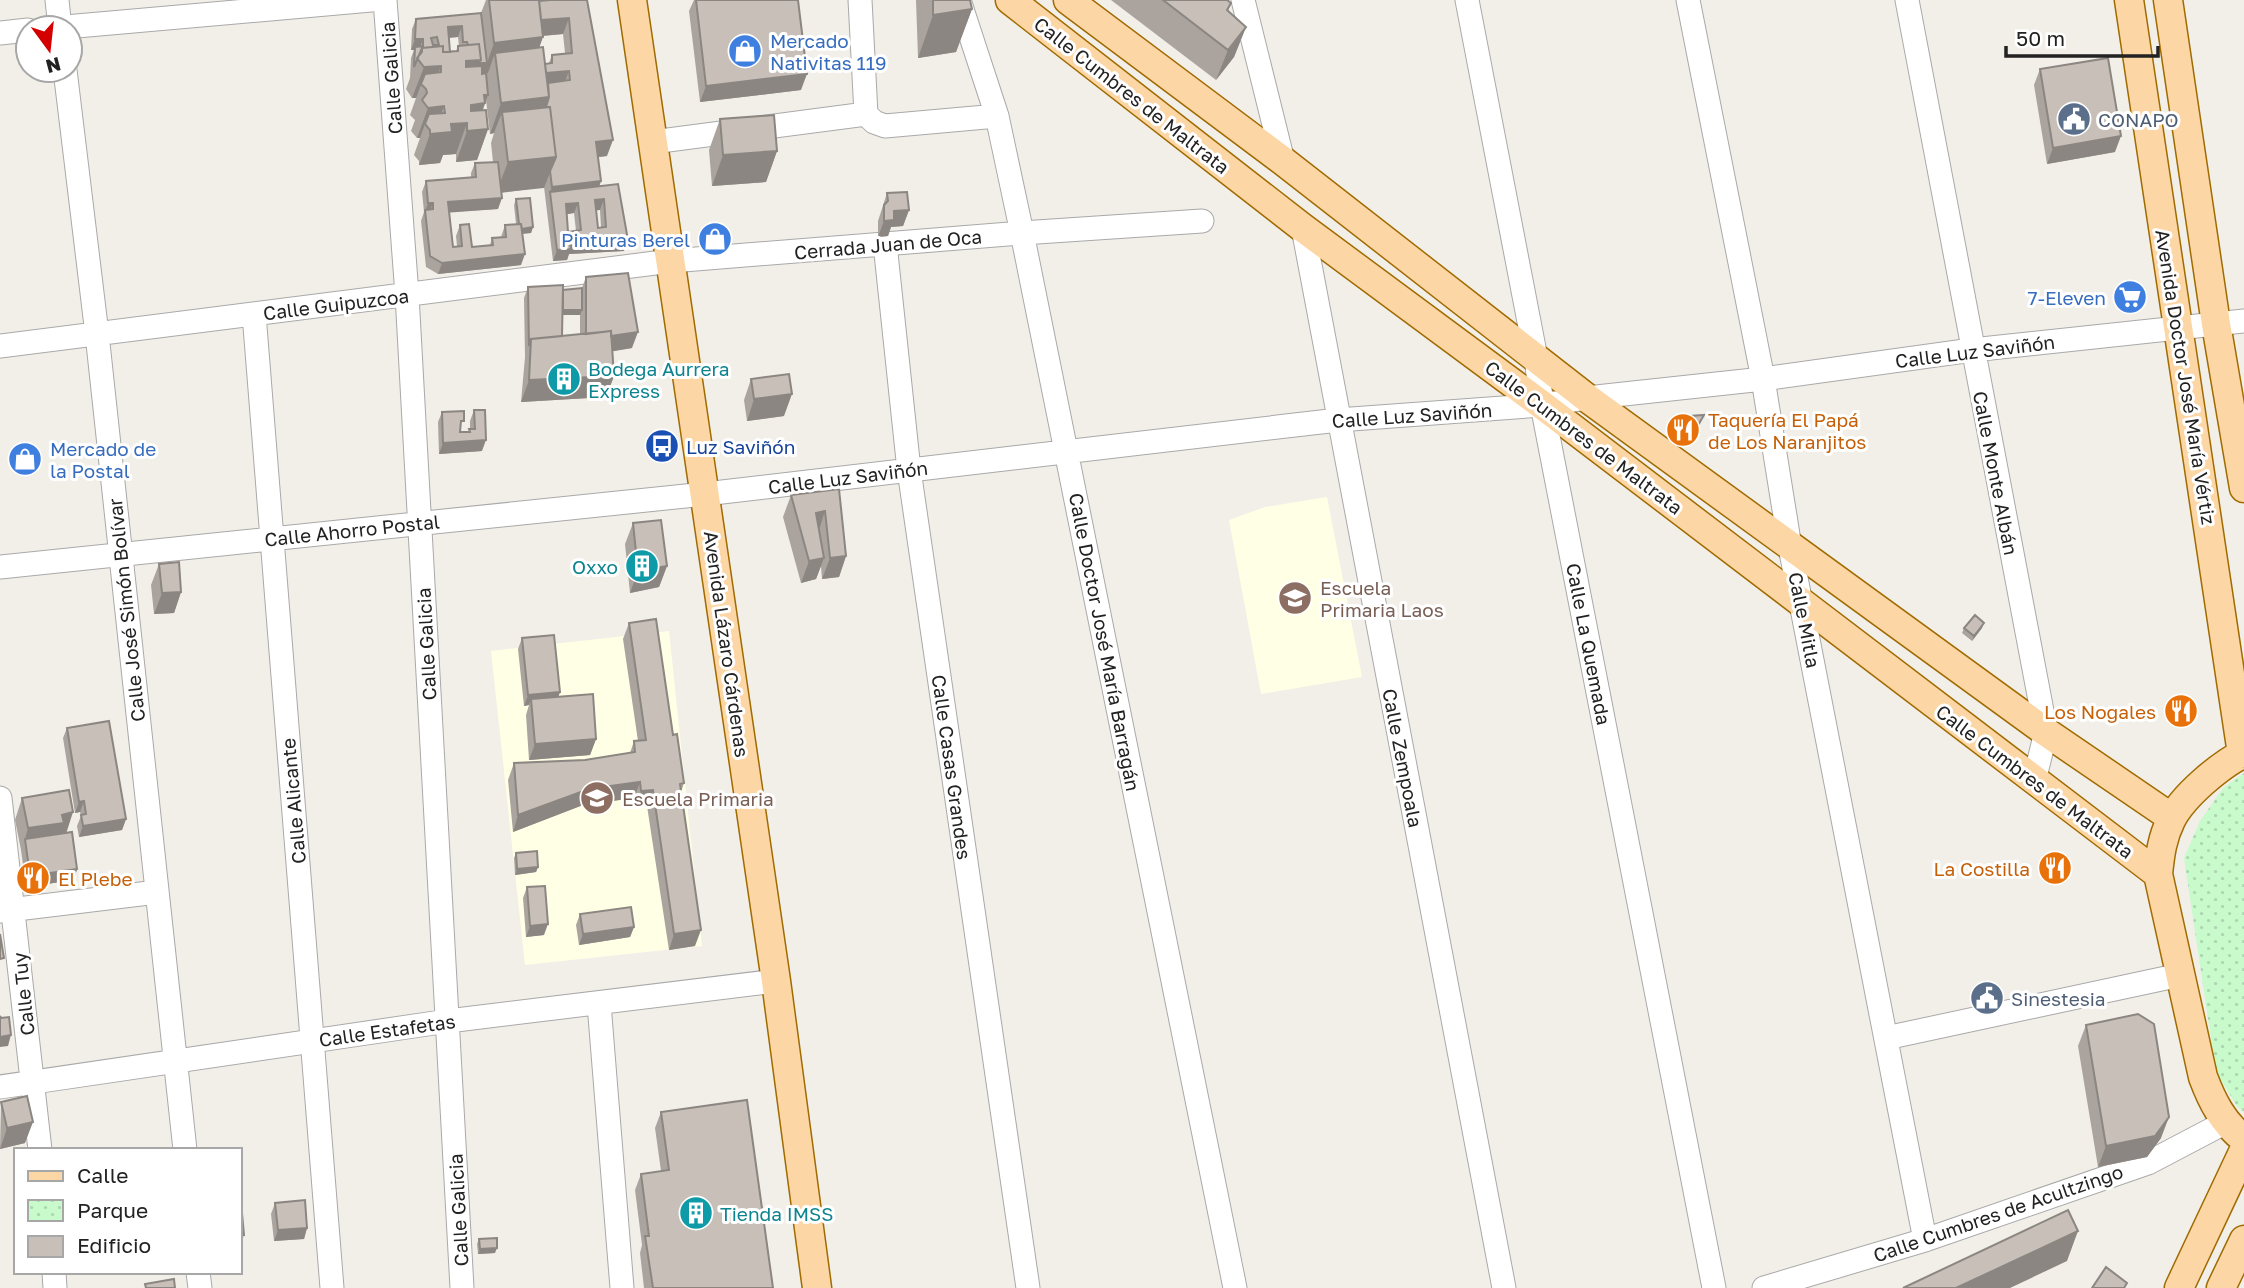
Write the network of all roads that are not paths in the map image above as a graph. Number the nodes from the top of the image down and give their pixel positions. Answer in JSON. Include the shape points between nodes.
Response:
{"nodes":[{"id":1,"x":372,"y":0,"type":"edge"},
{"id":2,"x":385,"y":0,"type":"edge"},
{"id":3,"x":632,"y":0,"type":"edge"},
{"id":4,"x":860,"y":0,"type":"edge"},
{"id":5,"x":959,"y":0,"type":"edge"},
{"id":6,"x":1010,"y":0,"type":"edge"},
{"id":7,"x":1068,"y":0,"type":"edge"},
{"id":8,"x":1243,"y":0,"type":"edge"},
{"id":9,"x":1467,"y":0,"type":"edge"},
{"id":10,"x":1688,"y":0,"type":"edge"},
{"id":11,"x":1907,"y":0,"type":"edge"},
{"id":12,"x":2129,"y":0,"type":"edge"},
{"id":13,"x":2168,"y":0,"type":"edge"},
{"id":14,"x":84,"y":26,"type":"edge"},
{"id":15,"x":67,"y":84,"type":"edge"},
{"id":16,"x":866,"y":114,"type":"junction"},
{"id":17,"x":997,"y":116,"type":"junction"},
{"id":18,"x":653,"y":142,"type":"junction"},
{"id":19,"x":1283,"y":161,"type":"junction"},
{"id":20,"x":1202,"y":221,"type":"dead end"},
{"id":21,"x":1303,"y":228,"type":"junction"},
{"id":22,"x":1023,"y":233,"type":"junction"},
{"id":23,"x":885,"y":244,"type":"junction"},
{"id":24,"x":671,"y":261,"type":"junction"},
{"id":25,"x":407,"y":295,"type":"junction"},
{"id":26,"x":254,"y":314,"type":"junction"},
{"id":27,"x":2230,"y":322,"type":"edge"},
{"id":28,"x":2178,"y":328,"type":"junction"},
{"id":29,"x":97,"y":334,"type":"junction"},
{"id":30,"x":0,"y":346,"type":"edge"},
{"id":31,"x":1972,"y":350,"type":"junction"},
{"id":32,"x":1536,"y":358,"type":"junction"},
{"id":33,"x":1763,"y":379,"type":"junction"},
{"id":34,"x":1587,"y":398,"type":"junction"},
{"id":35,"x":1542,"y":405,"type":"junction"},
{"id":36,"x":1338,"y":420,"type":"junction"},
{"id":37,"x":1066,"y":452,"type":"junction"},
{"id":38,"x":909,"y":470,"type":"junction"},
{"id":39,"x":2244,"y":488,"type":"edge"},
{"id":40,"x":705,"y":494,"type":"junction"},
{"id":41,"x":418,"y":523,"type":"junction"},
{"id":42,"x":273,"y":540,"type":"junction"},
{"id":43,"x":1790,"y":547,"type":"junction"},
{"id":44,"x":121,"y":555,"type":"junction"},
{"id":45,"x":0,"y":567,"type":"edge"},
{"id":46,"x":1802,"y":603,"type":"junction"},
{"id":47,"x":2046,"y":732,"type":"junction"},
{"id":48,"x":2243,"y":754,"type":"edge"},
{"id":49,"x":2034,"y":780,"type":"junction"},
{"id":50,"x":0,"y":798,"type":"edge"},
{"id":51,"x":2172,"y":818,"type":"junction"},
{"id":52,"x":2158,"y":874,"type":"junction"},
{"id":53,"x":157,"y":892,"type":"junction"},
{"id":54,"x":7,"y":911,"type":"edge"},
{"id":55,"x":2180,"y":975,"type":"junction"},
{"id":56,"x":776,"y":981,"type":"junction"},
{"id":57,"x":598,"y":1004,"type":"junction"},
{"id":58,"x":447,"y":1021,"type":"junction"},
{"id":59,"x":1886,"y":1038,"type":"junction"},
{"id":60,"x":312,"y":1041,"type":"junction"},
{"id":61,"x":176,"y":1060,"type":"junction"},
{"id":62,"x":33,"y":1082,"type":"junction"},
{"id":63,"x":0,"y":1087,"type":"edge"},
{"id":64,"x":2235,"y":1130,"type":"edge"},
{"id":65,"x":40,"y":1148,"type":"edge"},
{"id":66,"x":186,"y":1148,"type":"edge"},
{"id":67,"x":2244,"y":1150,"type":"edge"},
{"id":68,"x":1925,"y":1240,"type":"junction"},
{"id":69,"x":2244,"y":1240,"type":"edge"},
{"id":70,"x":332,"y":1288,"type":"edge"},
{"id":71,"x":462,"y":1288,"type":"edge"},
{"id":72,"x":622,"y":1288,"type":"edge"},
{"id":73,"x":817,"y":1288,"type":"edge"},
{"id":74,"x":1028,"y":1288,"type":"edge"},
{"id":75,"x":1235,"y":1288,"type":"edge"},
{"id":76,"x":1504,"y":1288,"type":"edge"},
{"id":77,"x":1714,"y":1288,"type":"edge"},
{"id":78,"x":1764,"y":1288,"type":"edge"},
{"id":79,"x":2179,"y":1288,"type":"edge"},
{"id":80,"x":2221,"y":1288,"type":"edge"}],
"edges":[{"from":1,"to":14,"type":"street"},
{"from":2,"to":25,"type":"street","name":"Calle Galicia"},
{"from":3,"to":18,"type":"main road","name":"Avenida Lázaro Cárdenas"},
{"from":4,"to":16,"type":"street"},
{"from":5,"to":17,"type":"street","name":"Calle Doctor José María Barragán"},
{"from":6,"to":21,"type":"main road","name":"Calle Cumbres de Maltrata"},
{"from":7,"to":19,"type":"main road","name":"Calle Cumbres de Maltrata"},
{"from":8,"to":19,"type":"street"},
{"from":9,"to":32,"type":"street","name":"Calle La Quemada"},
{"from":10,"to":33,"type":"street","name":"Calle Mitla"},
{"from":11,"to":31,"type":"street","name":"Calle Monte Albán"},
{"from":12,"to":28,"type":"main road","name":"Avenida Doctor José María Vértiz"},
{"from":13,"to":27,"type":"main road","name":"Avenida Doctor José María Vértiz"},
{"from":15,"to":29,"type":"street","name":"Calle José Simón Bolívar"},
{"from":16,"to":17,"type":"street","via":[[885,126]]},
{"from":16,"to":18,"type":"street"},
{"from":17,"to":22,"type":"street","name":"Calle Doctor José María Barragán"},
{"from":18,"to":24,"type":"main road","name":"Avenida Lázaro Cárdenas"},
{"from":19,"to":32,"type":"main road","name":"Calle Cumbres de Maltrata"},
{"from":20,"to":22,"type":"street","name":"Cerrada Juan de Oca"},
{"from":21,"to":35,"type":"main road","name":"Calle Cumbres de Maltrata"},
{"from":21,"to":36,"type":"street","name":"Calle Zempoala"},
{"from":22,"to":23,"type":"street","name":"Cerrada Juan de Oca"},
{"from":22,"to":37,"type":"street","name":"Calle Doctor José María Barragán"},
{"from":23,"to":24,"type":"street","name":"Cerrada Juan de Oca"},
{"from":23,"to":38,"type":"street","name":"Calle Casas Grandes"},
{"from":24,"to":25,"type":"street","name":"Calle Guipuzcoa"},
{"from":24,"to":40,"type":"main road","name":"Avenida Lázaro Cárdenas"},
{"from":25,"to":26,"type":"street","name":"Calle Guipuzcoa"},
{"from":25,"to":41,"type":"street","name":"Calle Galicia"},
{"from":26,"to":29,"type":"street","name":"Calle Guipuzcoa"},
{"from":26,"to":42,"type":"street","name":"Calle Alicante"},
{"from":27,"to":28,"type":"street","name":"Calle Luz Saviñón"},
{"from":27,"to":39,"type":"main road","name":"Avenida Doctor José María Vértiz"},
{"from":28,"to":31,"type":"street","name":"Calle Luz Saviñón"},
{"from":28,"to":48,"type":"main road","name":"Avenida Doctor José María Vértiz"},
{"from":29,"to":30,"type":"street","name":"Calle Guipuzcoa"},
{"from":29,"to":44,"type":"street","name":"Calle José Simón Bolívar"},
{"from":31,"to":33,"type":"street","name":"Calle Luz Saviñón"},
{"from":31,"to":47,"type":"street","name":"Calle Monte Albán"},
{"from":32,"to":34,"type":"main road","name":"Calle Cumbres de Maltrata"},
{"from":32,"to":35,"type":"street","name":"Calle La Quemada"},
{"from":33,"to":34,"type":"street","name":"Calle Luz Saviñón"},
{"from":33,"to":43,"type":"street","name":"Calle Mitla"},
{"from":34,"to":35,"type":"street","name":"Calle Luz Saviñón"},
{"from":34,"to":43,"type":"main road","name":"Calle Cumbres de Maltrata"},
{"from":35,"to":36,"type":"street","name":"Calle Luz Saviñón"},
{"from":35,"to":46,"type":"main road","name":"Calle Cumbres de Maltrata"},
{"from":35,"to":77,"type":"street","name":"Calle La Quemada"},
{"from":36,"to":37,"type":"street","name":"Calle Luz Saviñón"},
{"from":36,"to":76,"type":"street","name":"Calle Zempoala"},
{"from":37,"to":38,"type":"street","name":"Calle Luz Saviñón"},
{"from":37,"to":75,"type":"street","name":"Calle Doctor José María Barragán"},
{"from":38,"to":40,"type":"street","name":"Calle Luz Saviñón"},
{"from":38,"to":74,"type":"street","name":"Calle Casas Grandes"},
{"from":40,"to":41,"type":"street","name":"Calle Ahorro Postal"},
{"from":40,"to":56,"type":"main road","name":"Avenida Lázaro Cárdenas"},
{"from":41,"to":42,"type":"street","name":"Calle Ahorro Postal"},
{"from":41,"to":58,"type":"street","name":"Calle Galicia"},
{"from":42,"to":44,"type":"street","name":"Calle Ahorro Postal"},
{"from":42,"to":60,"type":"street","name":"Calle Alicante"},
{"from":43,"to":46,"type":"street","name":"Calle Mitla"},
{"from":43,"to":47,"type":"main road","name":"Calle Cumbres de Maltrata"},
{"from":44,"to":45,"type":"street","name":"Calle Ahorro Postal"},
{"from":44,"to":53,"type":"street","name":"Calle José Simón Bolívar"},
{"from":46,"to":49,"type":"main road","name":"Calle Cumbres de Maltrata"},
{"from":46,"to":59,"type":"street","name":"Calle Mitla"},
{"from":47,"to":49,"type":"street","name":"Calle Monte Albán"},
{"from":47,"to":51,"type":"main road","name":"Calle Cumbres de Maltrata"},
{"from":48,"to":51,"type":"main road","via":[[2216,771]]},
{"from":49,"to":52,"type":"main road","name":"Calle Cumbres de Maltrata"},
{"from":50,"to":54,"type":"street","name":"Calle Tuy"},
{"from":51,"to":52,"type":"main road"},
{"from":52,"to":55,"type":"main road"},
{"from":53,"to":54,"type":"street"},
{"from":53,"to":61,"type":"street","name":"Calle José Simón Bolívar"},
{"from":54,"to":62,"type":"street","name":"Calle Tuy"},
{"from":55,"to":59,"type":"street"},
{"from":55,"to":64,"type":"main road","via":[[2203,1077],[2211,1098]]},
{"from":56,"to":57,"type":"street","name":"Calle Estafetas"},
{"from":56,"to":73,"type":"main road","name":"Avenida Lázaro Cárdenas"},
{"from":57,"to":58,"type":"street","name":"Calle Estafetas"},
{"from":57,"to":72,"type":"street"},
{"from":58,"to":60,"type":"street","name":"Calle Estafetas"},
{"from":58,"to":71,"type":"street","name":"Calle Galicia"},
{"from":59,"to":68,"type":"street","name":"Calle Mitla"},
{"from":60,"to":61,"type":"street","name":"Calle Estafetas"},
{"from":60,"to":70,"type":"street","name":"Calle Alicante"},
{"from":61,"to":62,"type":"street","name":"Calle Estafetas"},
{"from":61,"to":66,"type":"street","name":"Calle José Simón Bolívar"},
{"from":62,"to":63,"type":"street","name":"Calle Estafetas"},
{"from":62,"to":65,"type":"street","name":"Calle Tuy"},
{"from":64,"to":68,"type":"street","name":"Calle Cumbres de Acultzingo"},
{"from":67,"to":79,"type":"main road"},
{"from":68,"to":78,"type":"street","name":"Calle Cumbres de Acultzingo"},
{"from":69,"to":80,"type":"main road"}]}
